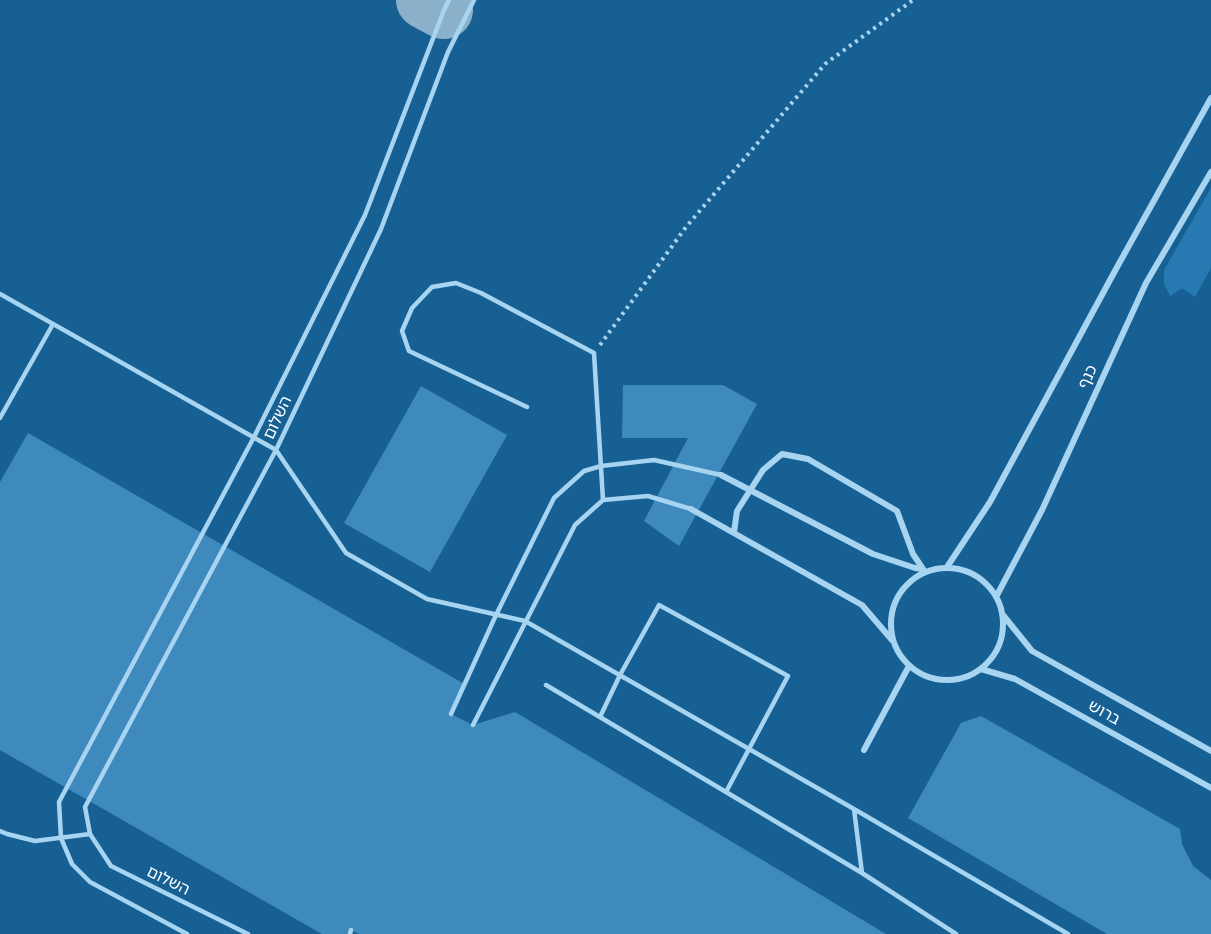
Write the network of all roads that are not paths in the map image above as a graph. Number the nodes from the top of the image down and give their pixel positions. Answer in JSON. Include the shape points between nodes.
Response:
{"nodes":[{"id":1,"x":449,"y":0,"type":"edge"},
{"id":2,"x":474,"y":0,"type":"edge"},
{"id":3,"x":1211,"y":98,"type":"edge"},
{"id":4,"x":1211,"y":105,"type":"edge"},
{"id":5,"x":1203,"y":113,"type":"junction"},
{"id":6,"x":1211,"y":172,"type":"edge"},
{"id":7,"x":0,"y":294,"type":"edge"},
{"id":8,"x":54,"y":324,"type":"junction"},
{"id":9,"x":527,"y":406,"type":"dead end"},
{"id":10,"x":0,"y":418,"type":"edge"},
{"id":11,"x":254,"y":437,"type":"junction"},
{"id":12,"x":276,"y":450,"type":"junction"},
{"id":13,"x":601,"y":466,"type":"junction"},
{"id":14,"x":721,"y":475,"type":"joint"},
{"id":15,"x":750,"y":489,"type":"junction"},
{"id":16,"x":603,"y":500,"type":"junction"},
{"id":17,"x":691,"y":509,"type":"joint"},
{"id":18,"x":734,"y":532,"type":"junction"},
{"id":19,"x":947,"y":567,"type":"junction"},
{"id":20,"x":923,"y":569,"type":"junction"},
{"id":21,"x":933,"y":569,"type":"junction"},
{"id":22,"x":996,"y":597,"type":"junction"},
{"id":23,"x":496,"y":615,"type":"junction"},
{"id":24,"x":1003,"y":615,"type":"junction"},
{"id":25,"x":525,"y":621,"type":"junction"},
{"id":26,"x":892,"y":640,"type":"junction"},
{"id":27,"x":909,"y":666,"type":"junction"},
{"id":28,"x":981,"y":669,"type":"junction"},
{"id":29,"x":620,"y":675,"type":"junction"},
{"id":30,"x":546,"y":685,"type":"dead end"},
{"id":31,"x":451,"y":714,"type":"dead end"},
{"id":32,"x":600,"y":717,"type":"junction"},
{"id":33,"x":473,"y":725,"type":"dead end"},
{"id":34,"x":748,"y":749,"type":"junction"},
{"id":35,"x":864,"y":750,"type":"dead end"},
{"id":36,"x":1211,"y":751,"type":"edge"},
{"id":37,"x":1211,"y":788,"type":"edge"},
{"id":38,"x":726,"y":792,"type":"junction"},
{"id":39,"x":854,"y":809,"type":"junction"},
{"id":40,"x":0,"y":831,"type":"edge"},
{"id":41,"x":90,"y":834,"type":"junction"},
{"id":42,"x":61,"y":838,"type":"junction"},
{"id":43,"x":862,"y":873,"type":"junction"},
{"id":44,"x":187,"y":934,"type":"edge"},
{"id":45,"x":248,"y":934,"type":"edge"},
{"id":46,"x":956,"y":934,"type":"edge"},
{"id":47,"x":1068,"y":934,"type":"edge"}],
"edges":[{"from":1,"to":11,"type":"lane","via":[[365,215]]},
{"from":2,"to":12,"type":"lane","name":"השלום","via":[[448,52],[381,229]]},
{"from":3,"to":5,"type":"street"},
{"from":4,"to":5,"type":"street"},
{"from":5,"to":19,"type":"street","via":[[990,502]]},
{"from":6,"to":22,"type":"street","name":"כנף","via":[[1146,284],[1042,510]]},
{"from":7,"to":8,"type":"lane"},
{"from":8,"to":10,"type":"lane"},
{"from":8,"to":11,"type":"lane"},
{"from":9,"to":13,"type":"lane","via":[[409,351],[402,331],[412,308],[432,287],[456,283],[481,293],[594,353]]},
{"from":11,"to":12,"type":"lane"},
{"from":11,"to":42,"type":"lane","via":[[59,802]]},
{"from":12,"to":23,"type":"lane","via":[[346,553],[427,599]]},
{"from":12,"to":41,"type":"lane","name":"השלום","via":[[86,807]]},
{"from":13,"to":14,"type":"lane","via":[[654,460]]},
{"from":13,"to":16,"type":"lane"},
{"from":13,"to":23,"type":"lane","via":[[584,471],[554,498]]},
{"from":14,"to":15,"type":"street"},
{"from":15,"to":18,"type":"street","via":[[737,511]]},
{"from":15,"to":20,"type":"street","via":[[873,554]]},
{"from":15,"to":20,"type":"street","via":[[762,470],[782,454],[808,459],[897,511]]},
{"from":16,"to":17,"type":"lane","via":[[648,496]]},
{"from":16,"to":25,"type":"lane","via":[[575,525]]},
{"from":17,"to":18,"type":"street"},
{"from":18,"to":26,"type":"street","via":[[862,605]]},
{"from":19,"to":21,"type":"street"},
{"from":19,"to":22,"type":"street","via":[[967,571],[984,581]]},
{"from":20,"to":21,"type":"street"},
{"from":21,"to":26,"type":"street","via":[[907,584],[898,596],[892,610]]},
{"from":22,"to":24,"type":"street"},
{"from":23,"to":25,"type":"lane"},
{"from":23,"to":31,"type":"lane"},
{"from":24,"to":28,"type":"street","via":[[999,645]]},
{"from":24,"to":36,"type":"street","via":[[1032,651]]},
{"from":25,"to":29,"type":"lane"},
{"from":25,"to":33,"type":"lane"},
{"from":26,"to":27,"type":"street"},
{"from":27,"to":28,"type":"street","via":[[921,675],[951,681]]},
{"from":27,"to":35,"type":"street"},
{"from":28,"to":37,"type":"street","name":"ברוש","via":[[1015,679]]},
{"from":29,"to":32,"type":"lane"},
{"from":29,"to":34,"type":"lane"},
{"from":29,"to":34,"type":"lane","via":[[659,605],[788,676]]},
{"from":30,"to":32,"type":"lane"},
{"from":32,"to":38,"type":"lane"},
{"from":34,"to":38,"type":"lane"},
{"from":34,"to":39,"type":"lane"},
{"from":38,"to":43,"type":"lane"},
{"from":39,"to":43,"type":"lane"},
{"from":39,"to":47,"type":"lane"},
{"from":40,"to":42,"type":"lane","via":[[35,841]]},
{"from":41,"to":42,"type":"lane"},
{"from":41,"to":45,"type":"lane","name":"השלום","via":[[111,866]]},
{"from":42,"to":44,"type":"lane","via":[[72,864],[90,882]]},
{"from":43,"to":46,"type":"lane"}]}
